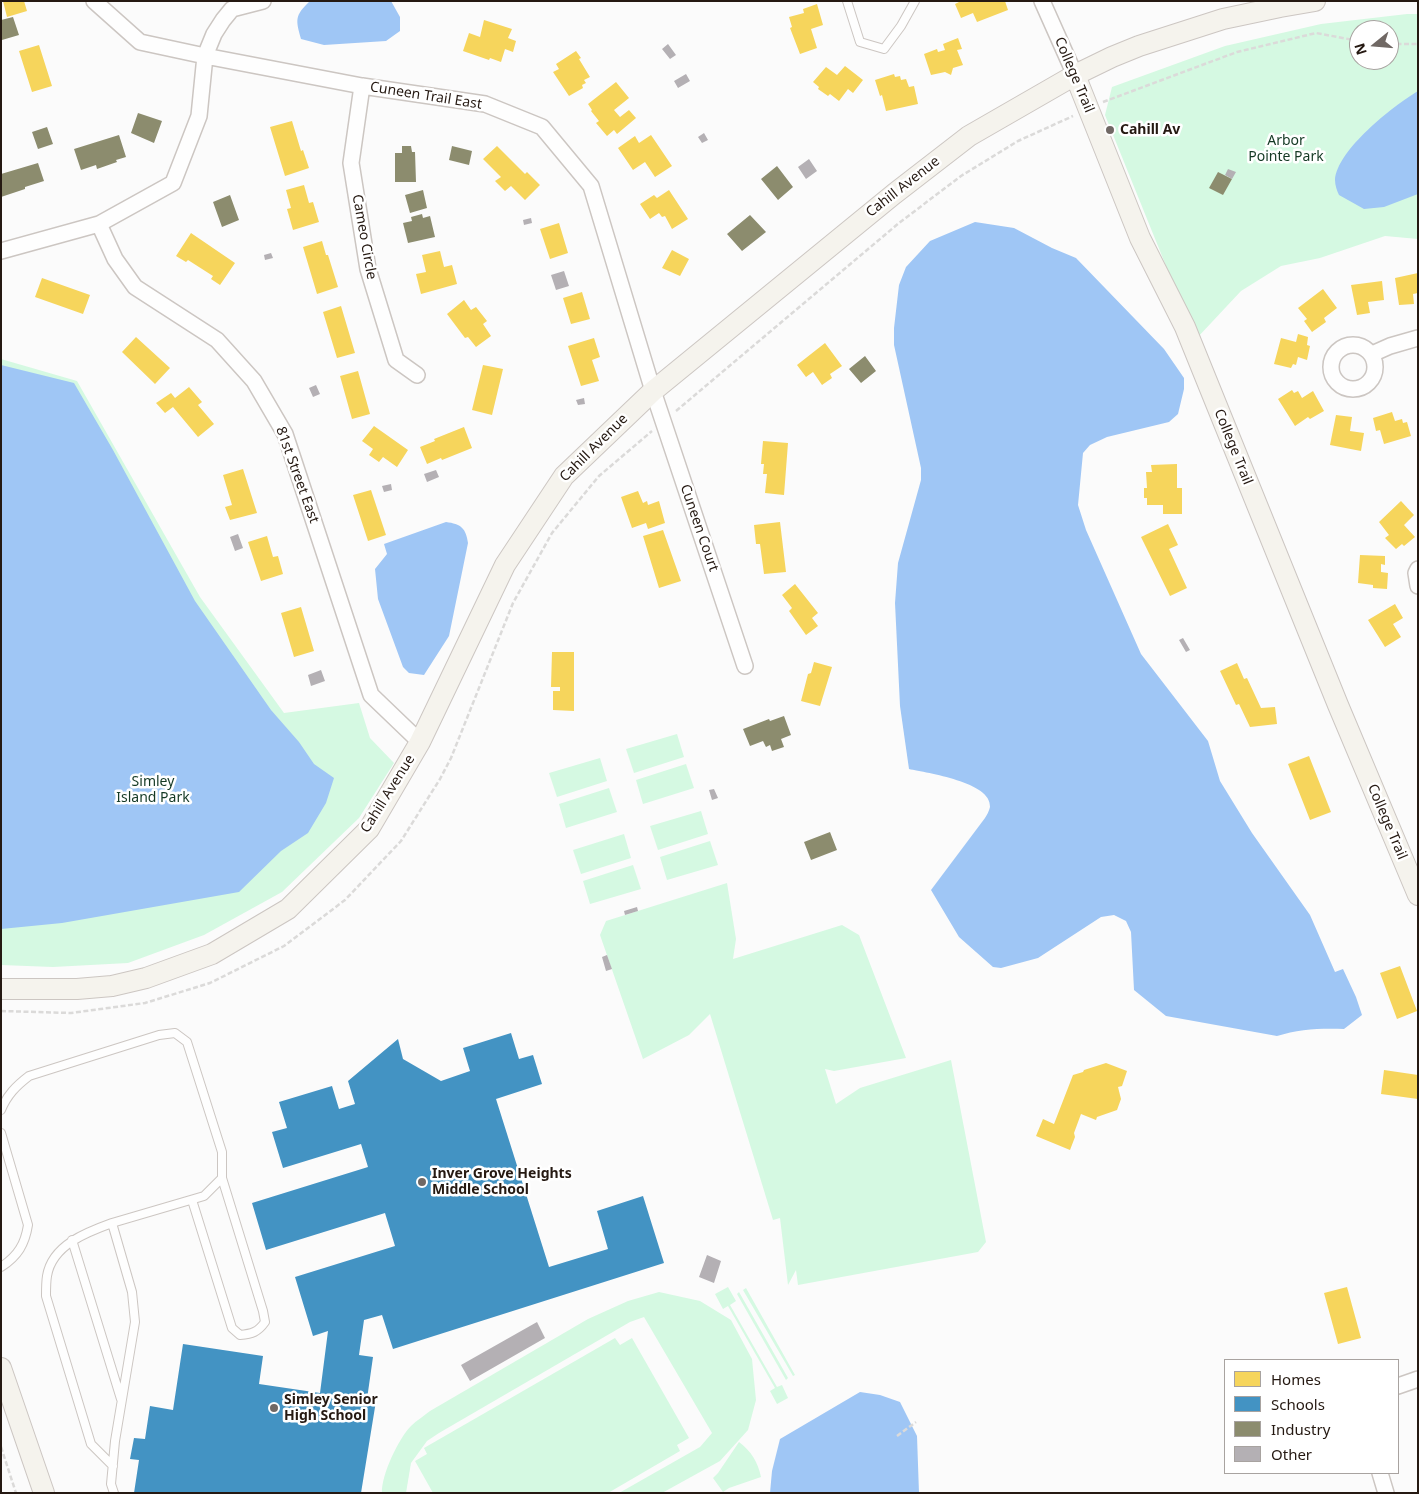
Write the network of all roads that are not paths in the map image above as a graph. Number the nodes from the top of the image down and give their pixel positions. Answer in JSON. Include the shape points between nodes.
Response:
{"nodes":[{"id":1,"x":94,"y":1,"type":"edge"},
{"id":2,"x":263,"y":1,"type":"edge"},
{"id":3,"x":847,"y":1,"type":"edge"},
{"id":4,"x":915,"y":1,"type":"edge"},
{"id":5,"x":1042,"y":1,"type":"edge"},
{"id":6,"x":1316,"y":1,"type":"edge"},
{"id":7,"x":205,"y":56,"type":"junction"},
{"id":8,"x":1075,"y":75,"type":"junction"},
{"id":9,"x":362,"y":86,"type":"junction"},
{"id":10,"x":99,"y":224,"type":"junction"},
{"id":11,"x":1,"y":251,"type":"edge"},
{"id":12,"x":1418,"y":338,"type":"edge"},
{"id":13,"x":1372,"y":354,"type":"dead end"},
{"id":14,"x":417,"y":375,"type":"dead end"},
{"id":15,"x":653,"y":391,"type":"junction"},
{"id":16,"x":1418,"y":569,"type":"edge"},
{"id":17,"x":1418,"y":586,"type":"edge"},
{"id":18,"x":745,"y":666,"type":"dead end"},
{"id":19,"x":420,"y":742,"type":"junction"},
{"id":20,"x":1418,"y":895,"type":"edge"},
{"id":21,"x":1,"y":988,"type":"edge"},
{"id":22,"x":1,"y":1110,"type":"edge"},
{"id":23,"x":1,"y":1133,"type":"edge"},
{"id":24,"x":222,"y":1178,"type":"junction"},
{"id":25,"x":192,"y":1200,"type":"junction"},
{"id":26,"x":112,"y":1223,"type":"junction"},
{"id":27,"x":72,"y":1240,"type":"junction"},
{"id":28,"x":1,"y":1267,"type":"edge"},
{"id":29,"x":1,"y":1368,"type":"edge"},
{"id":30,"x":1418,"y":1379,"type":"edge"},
{"id":31,"x":1399,"y":1386,"type":"edge"},
{"id":32,"x":122,"y":1401,"type":"junction"},
{"id":33,"x":113,"y":1466,"type":"junction"},
{"id":34,"x":1380,"y":1474,"type":"edge"},
{"id":35,"x":44,"y":1493,"type":"edge"},
{"id":36,"x":114,"y":1493,"type":"edge"},
{"id":37,"x":1386,"y":1493,"type":"edge"}],
"edges":[{"from":1,"to":7,"type":"street","name":"Cuneen Trail East","via":[[140,42]]},
{"from":2,"to":7,"type":"street","via":[[232,9],[214,34]]},
{"from":3,"to":4,"type":"lane","via":[[860,42],[884,49]]},
{"from":5,"to":8,"type":"street","name":"College Trail"},
{"from":6,"to":8,"type":"street","name":"Cahill Avenue","via":[[1195,27],[1112,57]]},
{"from":7,"to":9,"type":"street","name":"Cuneen Trail East"},
{"from":7,"to":10,"type":"street","via":[[199,116],[173,183]]},
{"from":8,"to":15,"type":"street","name":"Cahill Avenue","via":[[969,136]]},
{"from":8,"to":20,"type":"street","name":"College Trail","via":[[1140,238],[1185,327]]},
{"from":9,"to":14,"type":"street","name":"Cameo Circle","via":[[352,163],[368,269],[396,360]]},
{"from":9,"to":15,"type":"street","name":"Cuneen Trail East","via":[[485,104],[542,127],[591,186]]},
{"from":10,"to":11,"type":"street"},
{"from":10,"to":19,"type":"street","name":"81st Street East","via":[[115,259],[135,287],[217,340],[254,381],[285,434],[371,695]]},
{"from":12,"to":13,"type":"street"},
{"from":15,"to":18,"type":"street","name":"Cuneen Court"},
{"from":15,"to":19,"type":"street","name":"Cahill Avenue","via":[[564,476],[505,565]]},
{"from":16,"to":17,"type":"street"},
{"from":19,"to":21,"type":"street","name":"Cahill Avenue","via":[[369,829],[288,909],[221,949],[182,966],[112,986]]},
{"from":22,"to":24,"type":"lane","via":[[6,1097],[29,1076],[159,1035],[175,1033],[187,1042],[222,1152]]},
{"from":23,"to":28,"type":"lane","via":[[28,1225],[21,1249]]},
{"from":24,"to":25,"type":"lane","via":[[204,1196]]},
{"from":24,"to":25,"type":"lane","via":[[263,1311],[265,1322],[252,1334],[240,1334],[232,1328]]},
{"from":25,"to":26,"type":"lane"},
{"from":26,"to":27,"type":"lane"},
{"from":26,"to":32,"type":"lane","via":[[132,1292],[135,1322]]},
{"from":27,"to":32,"type":"lane"},
{"from":27,"to":33,"type":"lane","via":[[55,1257],[47,1274],[46,1296],[91,1444]]},
{"from":29,"to":35,"type":"street"},
{"from":30,"to":31,"type":"street"},
{"from":32,"to":33,"type":"lane"},
{"from":33,"to":36,"type":"lane","via":[[111,1484]]},
{"from":34,"to":37,"type":"street"}]}
